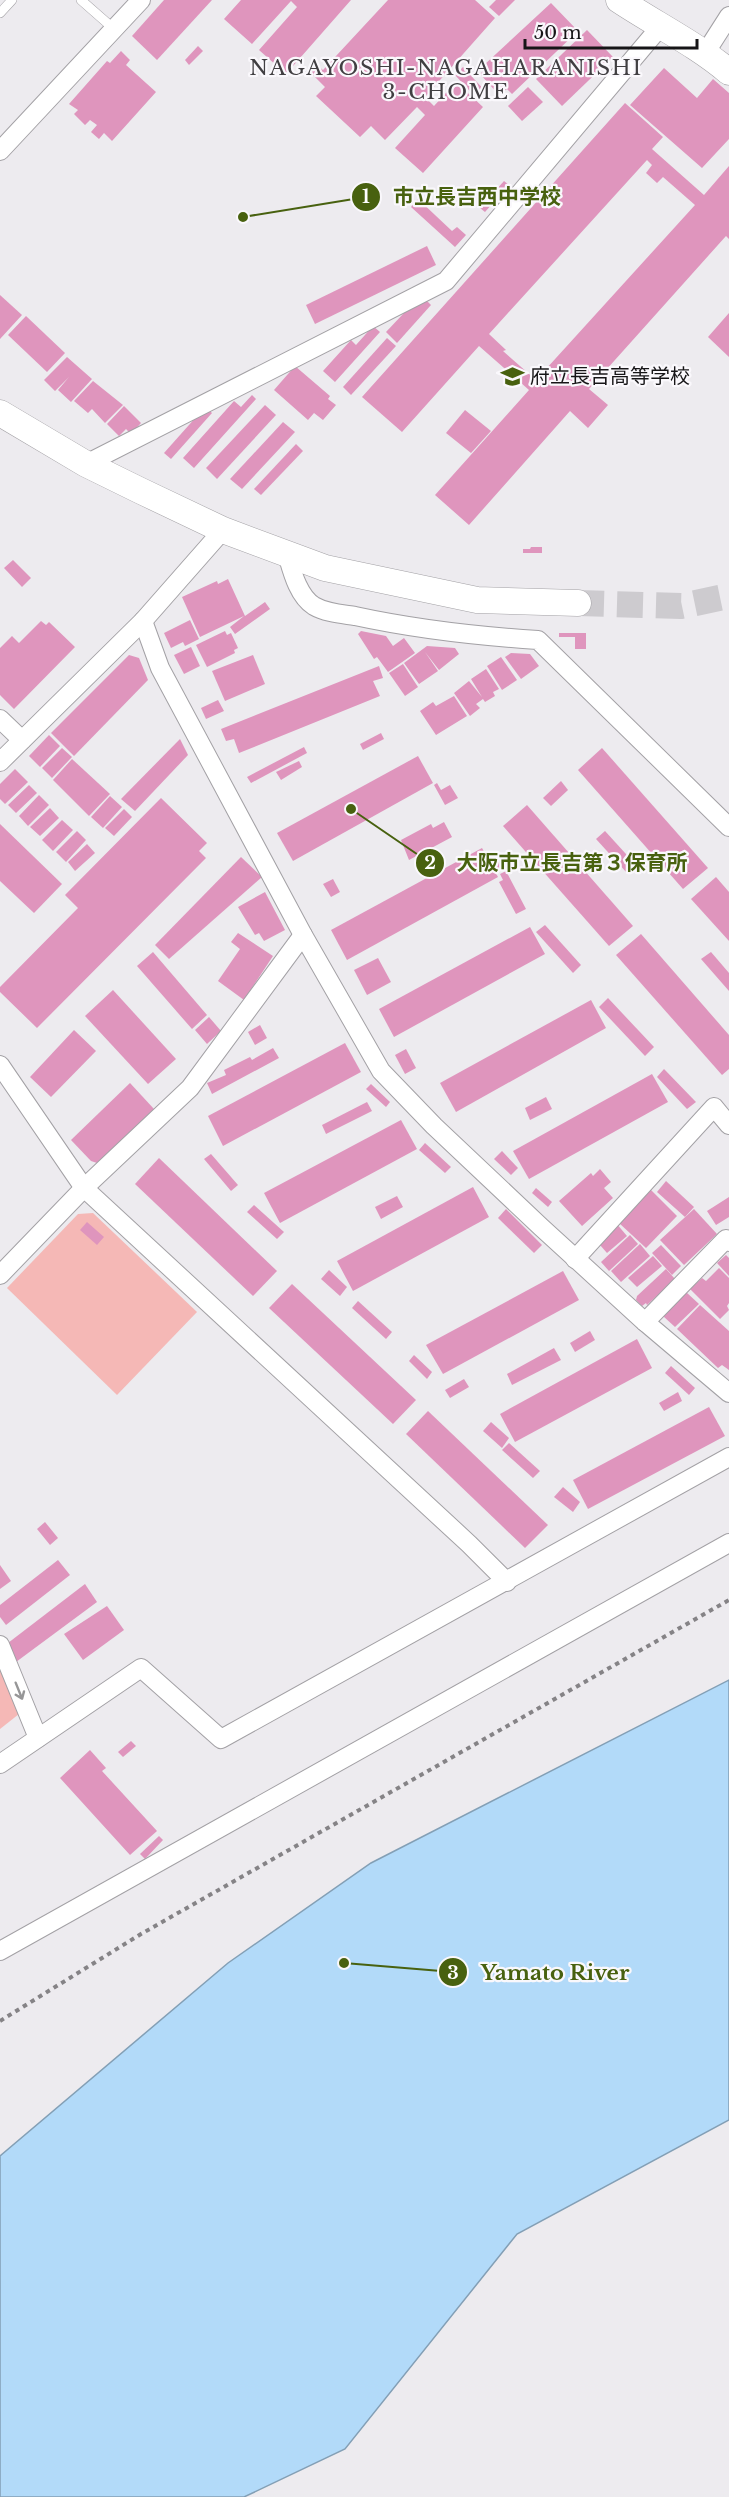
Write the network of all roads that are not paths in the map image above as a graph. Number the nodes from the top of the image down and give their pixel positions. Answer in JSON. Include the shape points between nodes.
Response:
{"nodes":[{"id":1,"x":12,"y":0,"type":"edge"},
{"id":2,"x":81,"y":0,"type":"edge"},
{"id":3,"x":141,"y":0,"type":"edge"},
{"id":4,"x":619,"y":0,"type":"edge"},
{"id":5,"x":0,"y":13,"type":"edge"},
{"id":6,"x":729,"y":16,"type":"edge"},
{"id":7,"x":660,"y":27,"type":"junction"},
{"id":8,"x":114,"y":29,"type":"junction"},
{"id":9,"x":706,"y":52,"type":"junction"},
{"id":10,"x":729,"y":72,"type":"edge"},
{"id":11,"x":0,"y":151,"type":"edge"},
{"id":12,"x":0,"y":413,"type":"edge"},
{"id":13,"x":87,"y":465,"type":"junction"},
{"id":14,"x":223,"y":530,"type":"junction"},
{"id":15,"x":286,"y":554,"type":"junction"},
{"id":16,"x":579,"y":603,"type":"tunnel mouth"},
{"id":17,"x":143,"y":621,"type":"junction"},
{"id":18,"x":0,"y":719,"type":"edge"},
{"id":19,"x":22,"y":740,"type":"junction"},
{"id":20,"x":0,"y":762,"type":"edge"},
{"id":21,"x":729,"y":827,"type":"edge"},
{"id":22,"x":303,"y":935,"type":"junction"},
{"id":23,"x":0,"y":1065,"type":"edge"},
{"id":24,"x":729,"y":1125,"type":"edge"},
{"id":25,"x":84,"y":1188,"type":"junction"},
{"id":26,"x":729,"y":1242,"type":"edge"},
{"id":27,"x":575,"y":1259,"type":"junction"},
{"id":28,"x":0,"y":1275,"type":"edge"},
{"id":29,"x":645,"y":1322,"type":"junction"},
{"id":30,"x":728,"y":1389,"type":"edge"},
{"id":31,"x":729,"y":1457,"type":"edge"},
{"id":32,"x":729,"y":1543,"type":"edge"},
{"id":33,"x":507,"y":1582,"type":"junction"},
{"id":34,"x":0,"y":1645,"type":"edge"},
{"id":35,"x":38,"y":1738,"type":"junction"},
{"id":36,"x":0,"y":1764,"type":"edge"},
{"id":37,"x":0,"y":1952,"type":"edge"}],
"edges":[{"from":1,"to":5,"type":"lane"},
{"from":2,"to":8,"type":"lane"},
{"from":3,"to":8,"type":"street"},
{"from":4,"to":7,"type":"street"},
{"from":6,"to":9,"type":"street"},
{"from":7,"to":9,"type":"street"},
{"from":7,"to":13,"type":"street","via":[[446,280]]},
{"from":8,"to":11,"type":"street"},
{"from":9,"to":10,"type":"street"},
{"from":12,"to":13,"type":"street"},
{"from":13,"to":14,"type":"street"},
{"from":14,"to":15,"type":"street"},
{"from":14,"to":17,"type":"street"},
{"from":15,"to":16,"type":"street","via":[[325,568],[477,600]]},
{"from":15,"to":21,"type":"street","via":[[296,583],[314,606],[324,610],[472,636],[538,639]]},
{"from":17,"to":19,"type":"street"},
{"from":17,"to":22,"type":"street","via":[[160,668]]},
{"from":18,"to":19,"type":"street"},
{"from":19,"to":20,"type":"street"},
{"from":22,"to":25,"type":"street","via":[[190,1088]]},
{"from":22,"to":27,"type":"street","via":[[381,1071]]},
{"from":23,"to":25,"type":"street"},
{"from":24,"to":27,"type":"street","via":[[714,1107]]},
{"from":25,"to":28,"type":"street"},
{"from":25,"to":33,"type":"street"},
{"from":26,"to":29,"type":"street","via":[[726,1239]]},
{"from":27,"to":29,"type":"street"},
{"from":29,"to":30,"type":"street"},
{"from":31,"to":33,"type":"street"},
{"from":32,"to":37,"type":"street"},
{"from":33,"to":35,"type":"street","via":[[221,1739],[141,1668]]},
{"from":34,"to":35,"type":"street","one_way":true},
{"from":35,"to":36,"type":"street"}]}
